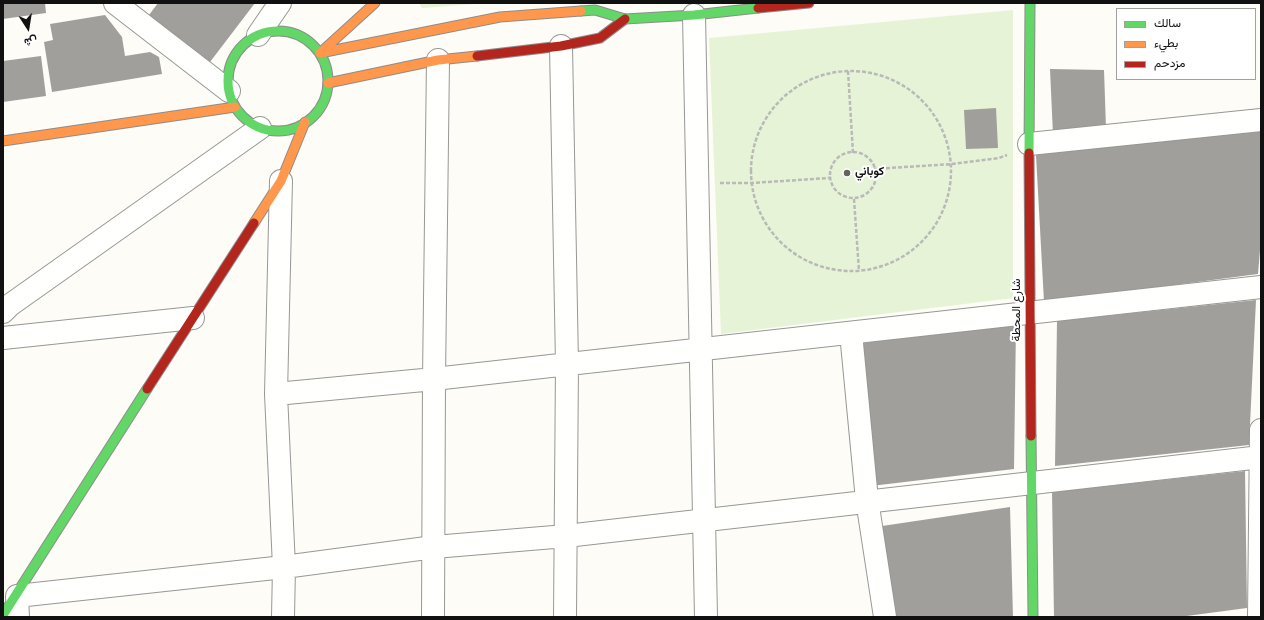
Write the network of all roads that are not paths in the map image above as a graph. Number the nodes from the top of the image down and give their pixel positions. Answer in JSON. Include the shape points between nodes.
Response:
{"nodes":[{"id":1,"x":115,"y":3,"type":"edge"},
{"id":2,"x":280,"y":3,"type":"edge"},
{"id":3,"x":375,"y":3,"type":"edge"},
{"id":4,"x":602,"y":3,"type":"edge"},
{"id":5,"x":809,"y":3,"type":"edge"},
{"id":6,"x":1030,"y":3,"type":"edge"},
{"id":7,"x":694,"y":15,"type":"junction"},
{"id":8,"x":625,"y":19,"type":"junction"},
{"id":9,"x":258,"y":35,"type":"junction"},
{"id":10,"x":561,"y":46,"type":"junction"},
{"id":11,"x":320,"y":53,"type":"junction"},
{"id":12,"x":438,"y":60,"type":"junction"},
{"id":13,"x":328,"y":83,"type":"junction"},
{"id":14,"x":232,"y":99,"type":"junction"},
{"id":15,"x":1261,"y":120,"type":"edge"},
{"id":16,"x":305,"y":122,"type":"junction"},
{"id":17,"x":260,"y":128,"type":"junction"},
{"id":18,"x":3,"y":141,"type":"edge"},
{"id":19,"x":1029,"y":144,"type":"junction"},
{"id":20,"x":281,"y":181,"type":"junction"},
{"id":21,"x":1261,"y":287,"type":"edge"},
{"id":22,"x":3,"y":312,"type":"edge"},
{"id":23,"x":1030,"y":313,"type":"junction"},
{"id":24,"x":193,"y":318,"type":"junction"},
{"id":25,"x":851,"y":333,"type":"junction"},
{"id":26,"x":3,"y":338,"type":"edge"},
{"id":27,"x":700,"y":349,"type":"junction"},
{"id":28,"x":566,"y":364,"type":"junction"},
{"id":29,"x":434,"y":379,"type":"junction"},
{"id":30,"x":276,"y":394,"type":"junction"},
{"id":31,"x":1261,"y":430,"type":"edge"},
{"id":32,"x":1260,"y":457,"type":"edge"},
{"id":33,"x":1031,"y":482,"type":"junction"},
{"id":34,"x":867,"y":500,"type":"junction"},
{"id":35,"x":704,"y":519,"type":"junction"},
{"id":36,"x":566,"y":536,"type":"junction"},
{"id":37,"x":434,"y":547,"type":"junction"},
{"id":38,"x":284,"y":567,"type":"junction"},
{"id":39,"x":10,"y":609,"type":"edge"},
{"id":40,"x":283,"y":617,"type":"edge"},
{"id":41,"x":433,"y":617,"type":"edge"},
{"id":42,"x":565,"y":617,"type":"edge"},
{"id":43,"x":706,"y":617,"type":"edge"},
{"id":44,"x":885,"y":617,"type":"edge"},
{"id":45,"x":1033,"y":617,"type":"edge"},
{"id":46,"x":1259,"y":617,"type":"edge"}],
"edges":[{"from":1,"to":14,"type":"street"},
{"from":2,"to":9,"type":"street"},
{"from":3,"to":11,"type":"main road"},
{"from":4,"to":8,"type":"street"},
{"from":5,"to":7,"type":"main road"},
{"from":6,"to":19,"type":"main road","name":"شارع المحطة"},
{"from":7,"to":8,"type":"main road"},
{"from":7,"to":27,"type":"street"},
{"from":8,"to":10,"type":"main road","via":[[600,38]]},
{"from":8,"to":11,"type":"main road","via":[[595,10],[500,17]]},
{"from":9,"to":11,"type":"main road","via":[[275,31],[292,33],[308,41]]},
{"from":9,"to":14,"type":"main road","via":[[244,44],[233,58],[228,74]]},
{"from":10,"to":12,"type":"main road"},
{"from":10,"to":28,"type":"street"},
{"from":11,"to":13,"type":"main road"},
{"from":12,"to":13,"type":"main road"},
{"from":12,"to":29,"type":"street"},
{"from":13,"to":16,"type":"main road","via":[[325,98],[317,112]]},
{"from":14,"to":17,"type":"main road","via":[[246,120]]},
{"from":14,"to":18,"type":"main road"},
{"from":15,"to":19,"type":"street"},
{"from":16,"to":17,"type":"main road","via":[[291,129],[276,131]]},
{"from":16,"to":20,"type":"main road"},
{"from":17,"to":22,"type":"street"},
{"from":19,"to":23,"type":"main road","name":"شارع المحطة"},
{"from":20,"to":24,"type":"main road"},
{"from":20,"to":30,"type":"street"},
{"from":21,"to":23,"type":"street"},
{"from":23,"to":25,"type":"street"},
{"from":23,"to":33,"type":"main road","name":"شارع المحطة"},
{"from":24,"to":26,"type":"street"},
{"from":24,"to":39,"type":"main road"},
{"from":25,"to":27,"type":"street"},
{"from":25,"to":34,"type":"street"},
{"from":27,"to":28,"type":"street"},
{"from":27,"to":35,"type":"street"},
{"from":28,"to":29,"type":"street"},
{"from":28,"to":36,"type":"street"},
{"from":29,"to":30,"type":"street"},
{"from":29,"to":37,"type":"street"},
{"from":30,"to":38,"type":"street"},
{"from":31,"to":32,"type":"street"},
{"from":32,"to":33,"type":"street"},
{"from":32,"to":46,"type":"street"},
{"from":33,"to":34,"type":"street"},
{"from":33,"to":45,"type":"main road","name":"شارع المحطة"},
{"from":34,"to":35,"type":"street"},
{"from":34,"to":44,"type":"street"},
{"from":35,"to":36,"type":"street"},
{"from":35,"to":43,"type":"street"},
{"from":36,"to":37,"type":"street"},
{"from":36,"to":42,"type":"street"},
{"from":37,"to":38,"type":"street"},
{"from":37,"to":41,"type":"street"},
{"from":38,"to":39,"type":"street"},
{"from":38,"to":40,"type":"street"}]}
